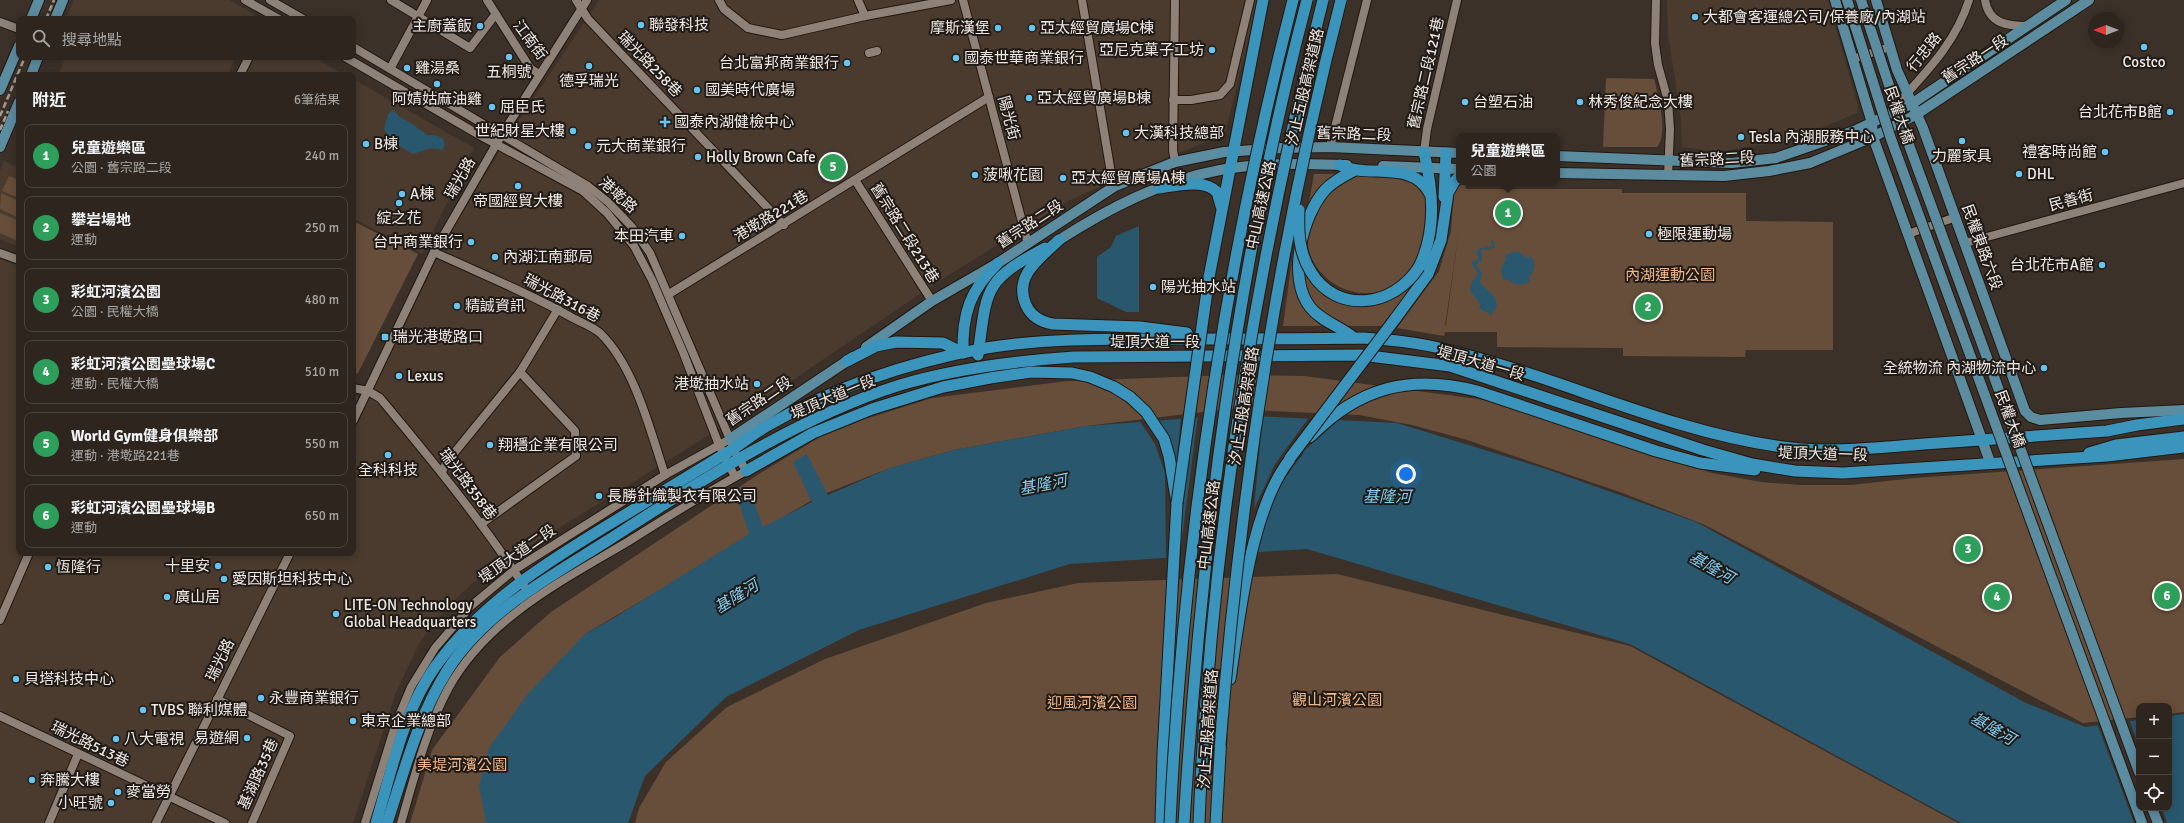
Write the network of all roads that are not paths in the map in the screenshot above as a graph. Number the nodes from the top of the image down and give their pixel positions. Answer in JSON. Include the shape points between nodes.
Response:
{"nodes":[{"id":1,"x":39,"y":0,"type":"edge"},
{"id":2,"x":63,"y":0,"type":"edge"},
{"id":3,"x":245,"y":0,"type":"edge"},
{"id":4,"x":391,"y":0,"type":"edge"},
{"id":5,"x":427,"y":0,"type":"edge"},
{"id":6,"x":487,"y":0,"type":"edge"},
{"id":7,"x":576,"y":0,"type":"edge"},
{"id":8,"x":586,"y":0,"type":"edge"},
{"id":9,"x":719,"y":0,"type":"edge"},
{"id":10,"x":858,"y":0,"type":"edge"},
{"id":11,"x":951,"y":0,"type":"edge"},
{"id":12,"x":963,"y":0,"type":"edge"},
{"id":13,"x":1082,"y":0,"type":"edge"},
{"id":14,"x":1175,"y":0,"type":"edge"},
{"id":15,"x":1250,"y":0,"type":"edge"},
{"id":16,"x":1262,"y":0,"type":"edge"},
{"id":17,"x":1293,"y":0,"type":"edge"},
{"id":18,"x":1307,"y":0,"type":"edge"},
{"id":19,"x":1323,"y":0,"type":"edge"},
{"id":20,"x":1341,"y":0,"type":"edge"},
{"id":21,"x":1367,"y":0,"type":"edge"},
{"id":22,"x":1457,"y":0,"type":"edge"},
{"id":23,"x":1656,"y":0,"type":"edge"},
{"id":24,"x":1835,"y":0,"type":"edge"},
{"id":25,"x":1847,"y":0,"type":"edge"},
{"id":26,"x":1861,"y":0,"type":"edge"},
{"id":27,"x":1876,"y":0,"type":"edge"},
{"id":28,"x":1969,"y":0,"type":"edge"},
{"id":29,"x":1985,"y":0,"type":"edge"},
{"id":30,"x":2066,"y":0,"type":"edge"},
{"id":31,"x":2089,"y":0,"type":"edge"},
{"id":32,"x":273,"y":1,"type":"edge"},
{"id":33,"x":581,"y":8,"type":"junction"},
{"id":34,"x":495,"y":15,"type":"junction"},
{"id":35,"x":32,"y":16,"type":"edge"},
{"id":36,"x":56,"y":16,"type":"edge"},
{"id":37,"x":268,"y":16,"type":"edge"},
{"id":38,"x":298,"y":16,"type":"edge"},
{"id":39,"x":418,"y":16,"type":"junction"},
{"id":40,"x":865,"y":16,"type":"junction"},
{"id":41,"x":0,"y":22,"type":"edge"},
{"id":42,"x":2028,"y":26,"type":"junction"},
{"id":43,"x":16,"y":28,"type":"edge"},
{"id":44,"x":1890,"y":47,"type":"junction"},
{"id":45,"x":356,"y":49,"type":"edge"},
{"id":46,"x":16,"y":53,"type":"edge"},
{"id":47,"x":1853,"y":59,"type":"junction"},
{"id":48,"x":37,"y":60,"type":"edge"},
{"id":49,"x":248,"y":60,"type":"edge"},
{"id":50,"x":350,"y":60,"type":"edge"},
{"id":51,"x":390,"y":69,"type":"junction"},
{"id":52,"x":32,"y":72,"type":"edge"},
{"id":53,"x":242,"y":72,"type":"edge"},
{"id":54,"x":539,"y":74,"type":"junction"},
{"id":55,"x":0,"y":90,"type":"edge"},
{"id":56,"x":1908,"y":93,"type":"junction"},
{"id":57,"x":989,"y":97,"type":"junction"},
{"id":58,"x":1173,"y":100,"type":"junction"},
{"id":59,"x":1913,"y":103,"type":"junction"},
{"id":60,"x":16,"y":109,"type":"edge"},
{"id":61,"x":1889,"y":114,"type":"junction"},
{"id":62,"x":1917,"y":114,"type":"junction"},
{"id":63,"x":1872,"y":123,"type":"junction"},
{"id":64,"x":501,"y":136,"type":"junction"},
{"id":65,"x":1872,"y":137,"type":"junction"},
{"id":66,"x":496,"y":144,"type":"junction"},
{"id":67,"x":0,"y":147,"type":"edge"},
{"id":68,"x":1330,"y":147,"type":"junction"},
{"id":69,"x":1234,"y":150,"type":"junction"},
{"id":70,"x":1424,"y":152,"type":"junction"},
{"id":71,"x":1446,"y":153,"type":"junction"},
{"id":72,"x":1456,"y":153,"type":"edge"},
{"id":73,"x":1560,"y":156,"type":"edge"},
{"id":74,"x":1669,"y":160,"type":"junction"},
{"id":75,"x":1175,"y":162,"type":"junction"},
{"id":76,"x":1302,"y":165,"type":"junction"},
{"id":77,"x":1340,"y":165,"type":"junction"},
{"id":78,"x":1230,"y":168,"type":"junction"},
{"id":79,"x":1428,"y":168,"type":"junction"},
{"id":80,"x":1445,"y":169,"type":"junction"},
{"id":81,"x":1456,"y":169,"type":"edge"},
{"id":82,"x":1355,"y":170,"type":"junction"},
{"id":83,"x":1560,"y":172,"type":"edge"},
{"id":84,"x":1668,"y":176,"type":"junction"},
{"id":85,"x":855,"y":180,"type":"junction"},
{"id":86,"x":1456,"y":181,"type":"edge"},
{"id":87,"x":2184,"y":183,"type":"edge"},
{"id":88,"x":1115,"y":186,"type":"junction"},
{"id":89,"x":1159,"y":188,"type":"junction"},
{"id":90,"x":1431,"y":194,"type":"junction"},
{"id":91,"x":1444,"y":213,"type":"junction"},
{"id":92,"x":1221,"y":217,"type":"junction"},
{"id":93,"x":1956,"y":217,"type":"junction"},
{"id":94,"x":784,"y":225,"type":"junction"},
{"id":95,"x":1908,"y":234,"type":"junction"},
{"id":96,"x":1059,"y":240,"type":"junction"},
{"id":97,"x":1965,"y":243,"type":"junction"},
{"id":98,"x":1028,"y":244,"type":"junction"},
{"id":99,"x":434,"y":252,"type":"junction"},
{"id":100,"x":0,"y":253,"type":"edge"},
{"id":101,"x":16,"y":259,"type":"edge"},
{"id":102,"x":998,"y":263,"type":"junction"},
{"id":103,"x":669,"y":294,"type":"junction"},
{"id":104,"x":932,"y":301,"type":"junction"},
{"id":105,"x":558,"y":309,"type":"junction"},
{"id":106,"x":1354,"y":338,"type":"junction"},
{"id":107,"x":1229,"y":339,"type":"junction"},
{"id":108,"x":978,"y":350,"type":"junction"},
{"id":109,"x":963,"y":353,"type":"junction"},
{"id":110,"x":847,"y":361,"type":"junction"},
{"id":111,"x":976,"y":367,"type":"junction"},
{"id":112,"x":520,"y":372,"type":"junction"},
{"id":113,"x":356,"y":389,"type":"edge"},
{"id":114,"x":368,"y":391,"type":"junction"},
{"id":115,"x":2184,"y":405,"type":"edge"},
{"id":116,"x":2184,"y":410,"type":"edge"},
{"id":117,"x":2121,"y":412,"type":"junction"},
{"id":118,"x":356,"y":415,"type":"edge"},
{"id":119,"x":2184,"y":420,"type":"edge"},
{"id":120,"x":2184,"y":430,"type":"edge"},
{"id":121,"x":2107,"y":431,"type":"junction"},
{"id":122,"x":2184,"y":437,"type":"edge"},
{"id":123,"x":2141,"y":438,"type":"junction"},
{"id":124,"x":1982,"y":440,"type":"junction"},
{"id":125,"x":732,"y":443,"type":"junction"},
{"id":126,"x":2184,"y":447,"type":"edge"},
{"id":127,"x":722,"y":450,"type":"junction"},
{"id":128,"x":1290,"y":458,"type":"junction"},
{"id":129,"x":2069,"y":458,"type":"junction"},
{"id":130,"x":740,"y":460,"type":"junction"},
{"id":131,"x":1990,"y":462,"type":"junction"},
{"id":132,"x":730,"y":466,"type":"junction"},
{"id":133,"x":746,"y":471,"type":"junction"},
{"id":134,"x":1795,"y":471,"type":"junction"},
{"id":135,"x":442,"y":472,"type":"junction"},
{"id":136,"x":664,"y":476,"type":"junction"},
{"id":137,"x":735,"y":477,"type":"junction"},
{"id":138,"x":1177,"y":503,"type":"junction"},
{"id":139,"x":482,"y":524,"type":"junction"},
{"id":140,"x":28,"y":556,"type":"edge"},
{"id":141,"x":288,"y":556,"type":"edge"},
{"id":142,"x":514,"y":570,"type":"junction"},
{"id":143,"x":521,"y":582,"type":"junction"},
{"id":144,"x":533,"y":599,"type":"junction"},
{"id":145,"x":0,"y":620,"type":"edge"},
{"id":146,"x":216,"y":699,"type":"junction"},
{"id":147,"x":0,"y":716,"type":"edge"},
{"id":148,"x":1220,"y":745,"type":"junction"},
{"id":149,"x":78,"y":754,"type":"junction"},
{"id":150,"x":2136,"y":764,"type":"edge"},
{"id":151,"x":168,"y":797,"type":"junction"},
{"id":152,"x":2153,"y":811,"type":"edge"},
{"id":153,"x":49,"y":823,"type":"edge"},
{"id":154,"x":156,"y":823,"type":"edge"},
{"id":155,"x":225,"y":823,"type":"edge"},
{"id":156,"x":252,"y":823,"type":"edge"},
{"id":157,"x":365,"y":823,"type":"edge"},
{"id":158,"x":376,"y":823,"type":"edge"},
{"id":159,"x":387,"y":823,"type":"edge"},
{"id":160,"x":401,"y":823,"type":"edge"},
{"id":161,"x":1161,"y":823,"type":"edge"},
{"id":162,"x":1170,"y":823,"type":"edge"},
{"id":163,"x":1184,"y":823,"type":"edge"},
{"id":164,"x":1199,"y":823,"type":"edge"},
{"id":165,"x":1216,"y":823,"type":"edge"},
{"id":166,"x":2142,"y":823,"type":"edge"},
{"id":167,"x":2158,"y":823,"type":"edge"}],
"edges":[{"from":1,"to":35,"type":"main road"},
{"from":2,"to":36,"type":"main road"},
{"from":3,"to":37,"type":"street"},
{"from":4,"to":39,"type":"street"},
{"from":5,"to":39,"type":"street"},
{"from":6,"to":34,"type":"street","name":"江南街"},
{"from":7,"to":33,"type":"street","name":"瑞光路258巷"},
{"from":8,"to":33,"type":"street","name":"瑞光路"},
{"from":9,"to":40,"type":"street","via":[[724,9],[748,28],[782,35]]},
{"from":10,"to":40,"type":"street"},
{"from":11,"to":40,"type":"street"},
{"from":12,"to":57,"type":"street","name":"陽光街"},
{"from":13,"to":88,"type":"street"},
{"from":14,"to":58,"type":"street"},
{"from":15,"to":58,"type":"street","via":[[1230,84],[1220,95]]},
{"from":16,"to":69,"type":"highway"},
{"from":17,"to":162,"type":"highway","name":"汐止五股高架道路","bridge":true,"via":[[1246,209],[1216,380],[1181,658]]},
{"from":18,"to":163,"type":"highway","name":"中山高速公路","bridge":true,"via":[[1272,147],[1237,327],[1202,587]]},
{"from":19,"to":164,"type":"highway","name":"中山高速公路","bridge":true,"via":[[1304,73],[1270,234],[1237,429],[1217,584]]},
{"from":20,"to":76,"type":"highway","name":"汐止五股高架道路","bridge":true},
{"from":21,"to":68,"type":"street"},
{"from":22,"to":70,"type":"street","name":"舊宗路二段121巷"},
{"from":23,"to":74,"type":"street","via":[[1655,44],[1668,101]]},
{"from":24,"to":47,"type":"main road"},
{"from":25,"to":166,"type":"main road","name":"民權大橋","bridge":true,"via":[[1891,139]]},
{"from":26,"to":150,"type":"main road","name":"民權大橋","bridge":true,"via":[[1905,134]]},
{"from":27,"to":44,"type":"main road","name":"民權東路六段"},
{"from":28,"to":56,"type":"street","name":"行忠路","via":[[1953,38],[1936,62]]},
{"from":29,"to":42,"type":"street","via":[[1989,14],[2001,24]]},
{"from":30,"to":42,"type":"main road","name":"舊宗路一段"},
{"from":31,"to":62,"type":"main road","name":"舊宗路一段"},
{"from":32,"to":37,"type":"street"},
{"from":32,"to":38,"type":"street"},
{"from":33,"to":54,"type":"street","name":"瑞光路"},
{"from":33,"to":94,"type":"street","name":"瑞光路258巷","via":[[588,19]]},
{"from":34,"to":39,"type":"street","via":[[470,48]]},
{"from":34,"to":54,"type":"street","name":"江南街","via":[[530,68]]},
{"from":39,"to":51,"type":"street"},
{"from":41,"to":43,"type":"street"},
{"from":42,"to":59,"type":"main road","name":"舊宗路一段"},
{"from":44,"to":47,"type":"street"},
{"from":44,"to":56,"type":"main road","name":"民權東路六段"},
{"from":45,"to":51,"type":"street","name":"港墘路"},
{"from":46,"to":55,"type":"main road"},
{"from":47,"to":63,"type":"main road"},
{"from":48,"to":52,"type":"main road"},
{"from":49,"to":53,"type":"street"},
{"from":50,"to":66,"type":"street","name":"港墘路"},
{"from":51,"to":64,"type":"street","name":"港墘路"},
{"from":54,"to":64,"type":"street","name":"瑞光路"},
{"from":56,"to":59,"type":"main road","name":"民權東路六段"},
{"from":56,"to":61,"type":"street","name":"行忠路"},
{"from":57,"to":85,"type":"street","name":"港墘路221巷"},
{"from":57,"to":98,"type":"street","name":"陽光街"},
{"from":58,"to":75,"type":"street"},
{"from":59,"to":61,"type":"main road","name":"舊宗路一段"},
{"from":59,"to":62,"type":"main road","name":"民權東路六段"},
{"from":60,"to":67,"type":"main road"},
{"from":61,"to":63,"type":"main road","name":"舊宗路一段"},
{"from":62,"to":65,"type":"main road","name":"舊宗路一段"},
{"from":62,"to":93,"type":"main road","name":"民權東路六段"},
{"from":63,"to":65,"type":"main road"},
{"from":63,"to":74,"type":"main road","name":"舊宗路二段","via":[[1776,158],[1732,163]]},
{"from":64,"to":66,"type":"street","name":"瑞光路"},
{"from":64,"to":103,"type":"street","name":"港墘路","via":[[572,175],[608,202],[632,227],[650,253]]},
{"from":65,"to":84,"type":"main road","name":"舊宗路二段","via":[[1810,163],[1724,176]]},
{"from":65,"to":95,"type":"main road"},
{"from":66,"to":99,"type":"street","name":"瑞光路"},
{"from":66,"to":127,"type":"street","name":"港墘路","via":[[583,191],[626,235],[661,298]]},
{"from":68,"to":69,"type":"main road","name":"舊宗路二段"},
{"from":68,"to":70,"type":"main road","name":"舊宗路二段"},
{"from":69,"to":75,"type":"main road","name":"舊宗路二段"},
{"from":69,"to":78,"type":"highway"},
{"from":70,"to":71,"type":"main road","name":"舊宗路二段"},
{"from":70,"to":79,"type":"highway"},
{"from":71,"to":72,"type":"main road","name":"舊宗路二段"},
{"from":71,"to":80,"type":"highway"},
{"from":73,"to":74,"type":"main road","name":"舊宗路二段"},
{"from":74,"to":84,"type":"street"},
{"from":75,"to":88,"type":"main road","name":"舊宗路二段"},
{"from":76,"to":90,"type":"highway","bridge":true,"via":[[1298,232],[1302,253],[1319,283],[1330,293],[1345,298],[1375,300],[1400,289],[1412,277],[1428,244],[1433,212]]},
{"from":76,"to":148,"type":"highway","name":"汐止五股高架道路","bridge":true,"via":[[1261,392],[1244,514]]},
{"from":77,"to":78,"type":"main road","name":"舊宗路二段","via":[[1281,164]]},
{"from":77,"to":79,"type":"main road","name":"舊宗路二段"},
{"from":77,"to":82,"type":"highway"},
{"from":78,"to":89,"type":"main road","name":"舊宗路二段","via":[[1200,174]]},
{"from":78,"to":92,"type":"highway"},
{"from":79,"to":80,"type":"main road","name":"舊宗路二段"},
{"from":79,"to":90,"type":"highway"},
{"from":80,"to":81,"type":"main road","name":"舊宗路二段"},
{"from":80,"to":91,"type":"highway"},
{"from":82,"to":90,"type":"highway","via":[[1402,173],[1420,181]]},
{"from":82,"to":106,"type":"highway","via":[[1331,184],[1313,208],[1302,241],[1298,272],[1302,291],[1309,306],[1324,320],[1342,328]]},
{"from":83,"to":84,"type":"main road","name":"舊宗路二段"},
{"from":85,"to":94,"type":"street","name":"港墘路221巷"},
{"from":85,"to":104,"type":"street","name":"舊宗路二段213巷"},
{"from":86,"to":91,"type":"highway","via":[[1450,188]]},
{"from":87,"to":97,"type":"street","name":"民善街"},
{"from":88,"to":98,"type":"main road","name":"舊宗路二段"},
{"from":89,"to":92,"type":"highway","via":[[1200,184],[1214,188],[1220,198]]},
{"from":89,"to":96,"type":"main road","name":"舊宗路二段","via":[[1114,207]]},
{"from":91,"to":128,"type":"highway","bridge":true,"via":[[1441,240],[1428,274]]},
{"from":92,"to":138,"type":"highway","bridge":true,"via":[[1209,277]]},
{"from":93,"to":95,"type":"street"},
{"from":93,"to":97,"type":"main road","name":"民權東路六段"},
{"from":94,"to":103,"type":"street","name":"港墘路221巷"},
{"from":95,"to":124,"type":"main road"},
{"from":96,"to":107,"type":"highway","via":[[1032,265],[1024,280],[1024,299],[1030,311],[1039,320],[1053,324],[1140,327]]},
{"from":96,"to":108,"type":"highway","via":[[1005,271],[992,287],[986,300]]},
{"from":97,"to":117,"type":"main road","name":"民權東路六段","via":[[2025,411],[2031,417],[2040,420]]},
{"from":98,"to":102,"type":"main road","name":"舊宗路二段"},
{"from":99,"to":105,"type":"street","name":"瑞光路316巷"},
{"from":99,"to":114,"type":"street","name":"瑞光路"},
{"from":100,"to":101,"type":"street"},
{"from":102,"to":104,"type":"main road","name":"舊宗路二段"},
{"from":102,"to":109,"type":"highway","via":[[979,284],[967,310],[962,331]]},
{"from":103,"to":125,"type":"street","name":"港墘路"},
{"from":104,"to":110,"type":"main road","name":"舊宗路二段"},
{"from":105,"to":112,"type":"street"},
{"from":105,"to":136,"type":"street","name":"瑞光路316巷","via":[[599,332],[617,355],[628,374],[649,427]]},
{"from":106,"to":107,"type":"highway","name":"堤頂大道一段"},
{"from":106,"to":124,"type":"highway","name":"堤頂大道一段","via":[[1441,348],[1490,361],[1657,417],[1777,447],[1877,448]]},
{"from":107,"to":108,"type":"highway","name":"堤頂大道一段","via":[[1074,339]]},
{"from":108,"to":109,"type":"highway","name":"堤頂大道一段"},
{"from":108,"to":111,"type":"highway"},
{"from":109,"to":110,"type":"highway","via":[[943,342],[896,342],[876,346]]},
{"from":109,"to":125,"type":"highway","name":"堤頂大道一段","via":[[902,368],[847,388],[811,403]]},
{"from":110,"to":125,"type":"main road","name":"舊宗路二段"},
{"from":111,"to":130,"type":"highway","name":"堤頂大道一段","via":[[897,386],[805,424]]},
{"from":111,"to":134,"type":"highway","name":"堤頂大道一段","via":[[1074,357],[1361,355],[1419,361],[1450,366],[1717,454],[1752,464]]},
{"from":112,"to":135,"type":"street","via":[[446,463]]},
{"from":112,"to":139,"type":"street","via":[[575,431],[576,456]]},
{"from":113,"to":114,"type":"street"},
{"from":114,"to":118,"type":"street","name":"瑞光路"},
{"from":114,"to":135,"type":"street","name":"瑞光路358巷","via":[[380,398]]},
{"from":115,"to":117,"type":"street"},
{"from":116,"to":117,"type":"main road","name":"民權東路六段"},
{"from":119,"to":121,"type":"highway","name":"堤頂大道一段"},
{"from":120,"to":123,"type":"highway"},
{"from":121,"to":123,"type":"highway"},
{"from":121,"to":124,"type":"highway","name":"堤頂大道一段"},
{"from":122,"to":123,"type":"highway"},
{"from":123,"to":129,"type":"highway"},
{"from":124,"to":131,"type":"main road"},
{"from":125,"to":127,"type":"highway","name":"堤頂大道二段"},
{"from":125,"to":130,"type":"street","name":"港墘路"},
{"from":126,"to":129,"type":"highway","name":"堤頂大道一段"},
{"from":127,"to":132,"type":"street","name":"港墘路"},
{"from":127,"to":136,"type":"street","name":"堤頂大道二段"},
{"from":127,"to":143,"type":"highway","name":"堤頂大道二段"},
{"from":128,"to":134,"type":"highway","bridge":true,"via":[[1340,410],[1361,398],[1386,389],[1428,383],[1477,391],[1656,451],[1700,463],[1754,470]]},
{"from":128,"to":148,"type":"highway","bridge":true,"via":[[1267,503],[1254,544]]},
{"from":129,"to":131,"type":"highway","name":"堤頂大道一段"},
{"from":130,"to":132,"type":"highway","name":"堤頂大道一段"},
{"from":130,"to":133,"type":"street","name":"港墘路"},
{"from":131,"to":134,"type":"highway","name":"堤頂大道一段","via":[[1843,473]]},
{"from":132,"to":137,"type":"street","name":"港墘路"},
{"from":132,"to":144,"type":"highway","via":[[657,509]]},
{"from":133,"to":137,"type":"street"},
{"from":133,"to":138,"type":"highway","via":[[796,442],[836,423],[913,395],[1031,372],[1055,371],[1090,377],[1114,387],[1146,412],[1164,439]]},
{"from":135,"to":139,"type":"street","name":"瑞光路358巷"},
{"from":136,"to":142,"type":"street","name":"堤頂大道二段"},
{"from":137,"to":144,"type":"street"},
{"from":138,"to":161,"type":"highway"},
{"from":139,"to":142,"type":"street","name":"瑞光路358巷"},
{"from":140,"to":145,"type":"street"},
{"from":141,"to":146,"type":"street","name":"瑞光路"},
{"from":142,"to":143,"type":"street","name":"瑞光路358巷"},
{"from":142,"to":157,"type":"street","name":"堤頂大道二段","via":[[471,606],[435,648],[415,680],[396,723]]},
{"from":143,"to":144,"type":"street","name":"瑞光路358巷"},
{"from":143,"to":158,"type":"highway","name":"堤頂大道二段","via":[[473,621],[434,668],[413,709],[398,749]]},
{"from":144,"to":159,"type":"highway","via":[[502,610],[475,636],[447,670],[426,709]]},
{"from":144,"to":160,"type":"street","via":[[511,614],[474,651],[448,689],[427,738]]},
{"from":146,"to":151,"type":"street","name":"瑞光路"},
{"from":146,"to":156,"type":"street","name":"基湖路35巷","via":[[290,736]]},
{"from":147,"to":149,"type":"street","name":"瑞光路513巷"},
{"from":148,"to":165,"type":"highway","name":"汐止五股高架道路"},
{"from":149,"to":151,"type":"street","name":"瑞光路513巷"},
{"from":149,"to":153,"type":"street"},
{"from":151,"to":154,"type":"street","name":"瑞光路"},
{"from":151,"to":155,"type":"street","name":"瑞光路513巷"},
{"from":152,"to":167,"type":"main road"}]}
